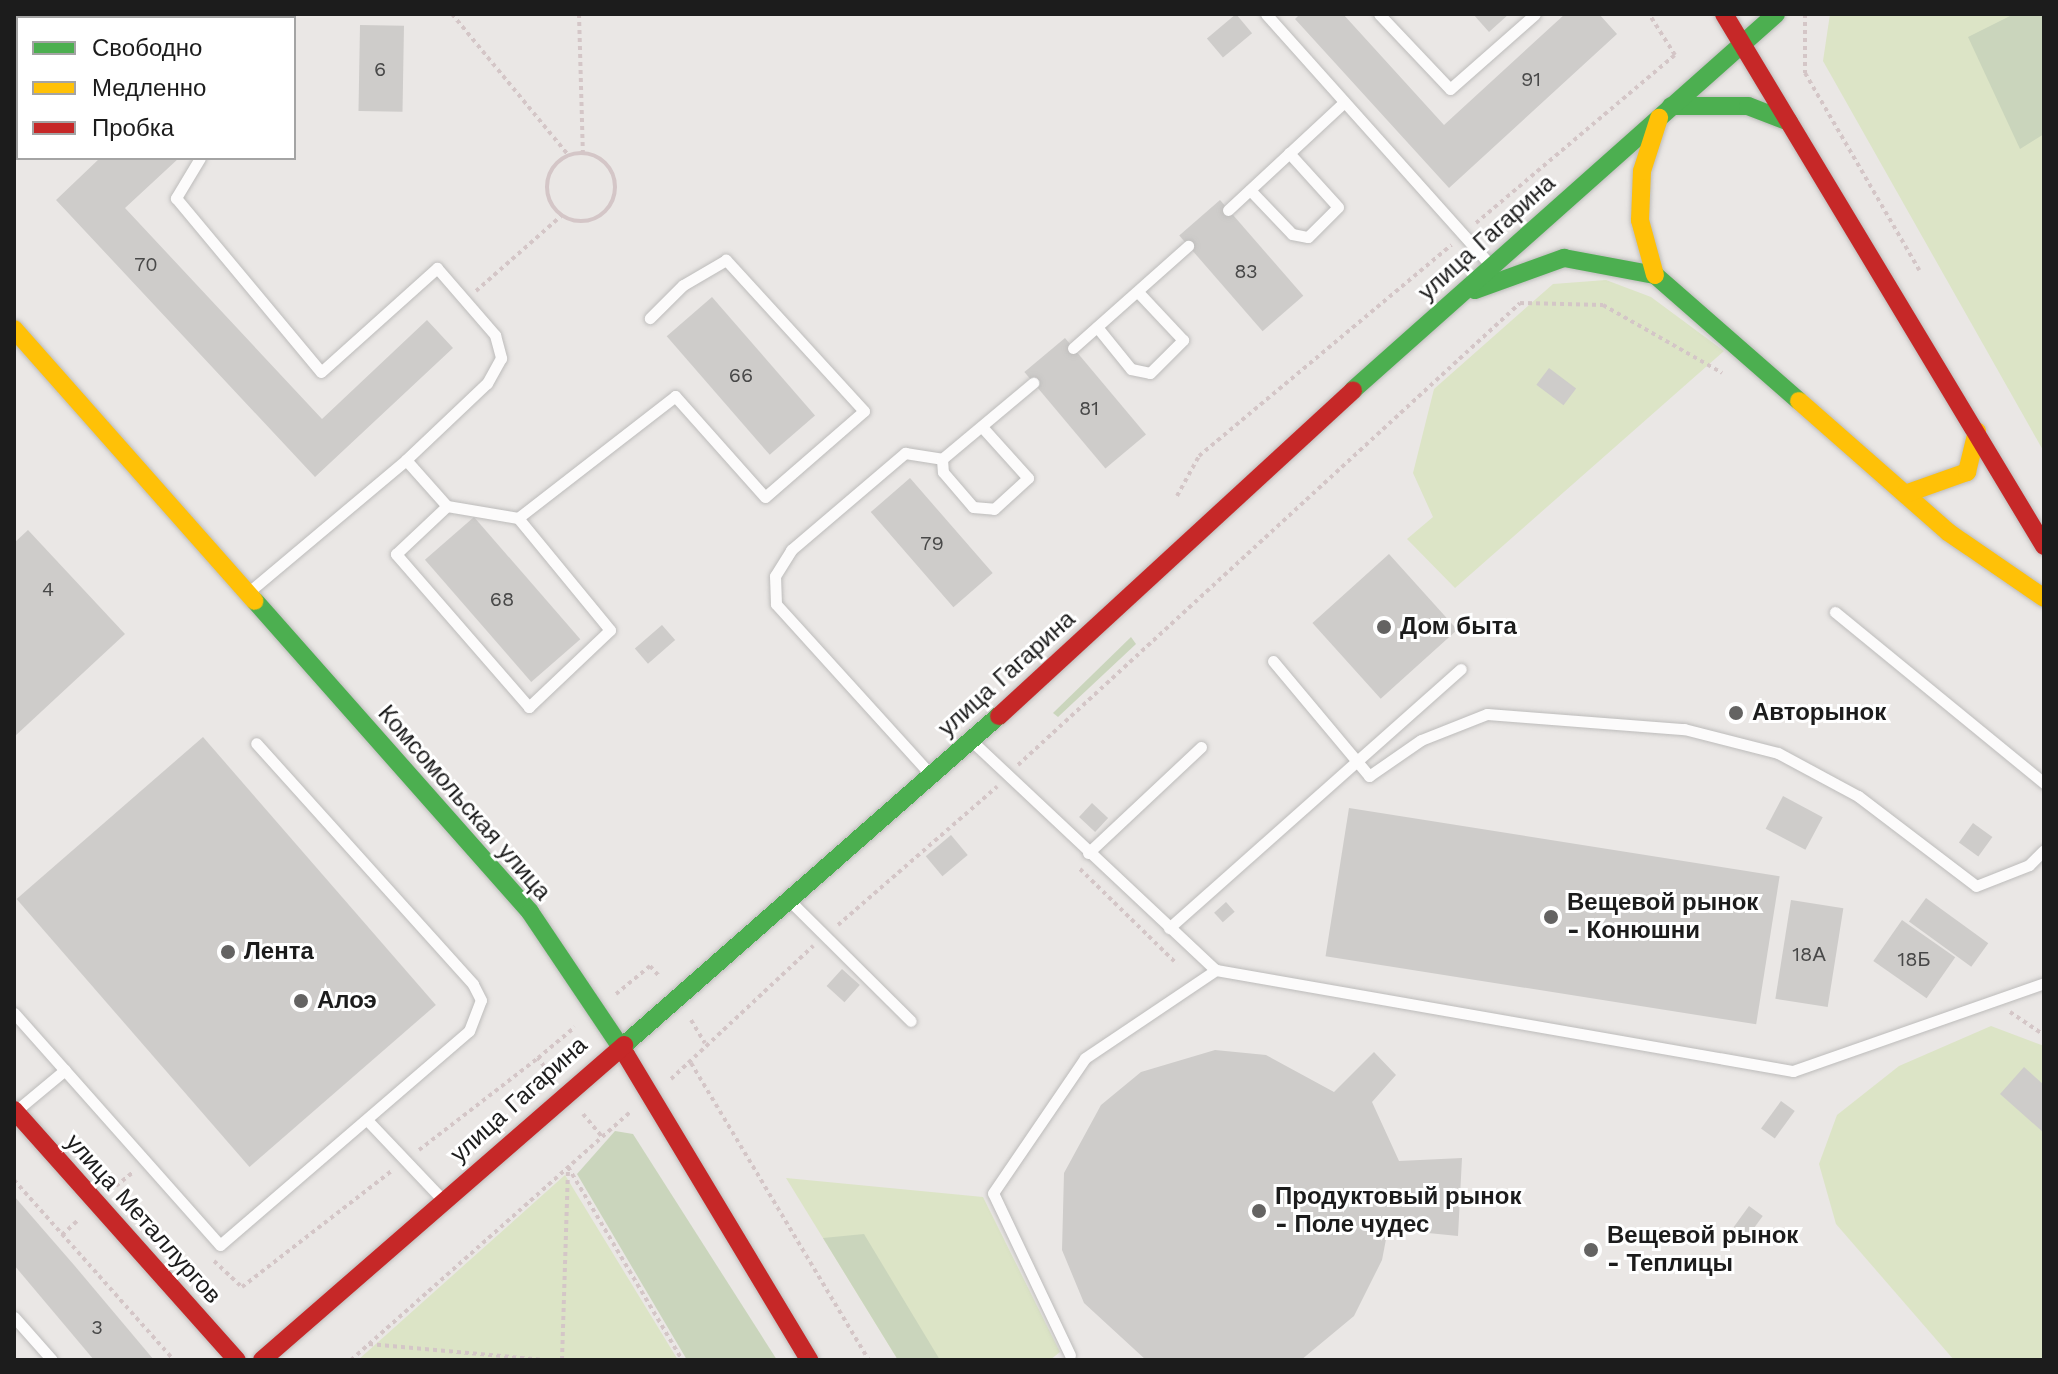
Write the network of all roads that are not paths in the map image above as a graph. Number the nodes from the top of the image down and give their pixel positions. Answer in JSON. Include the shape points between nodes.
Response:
{"nodes":[{"id":1,"x":1266,"y":14,"type":"edge"},
{"id":2,"x":1379,"y":14,"type":"edge"},
{"id":3,"x":1535,"y":14,"type":"edge"},
{"id":4,"x":1724,"y":14,"type":"edge"},
{"id":5,"x":1776,"y":14,"type":"edge"},
{"id":6,"x":1741,"y":46,"type":"junction"},
{"id":7,"x":1341,"y":105,"type":"junction"},
{"id":8,"x":1666,"y":110,"type":"junction"},
{"id":9,"x":1789,"y":122,"type":"junction"},
{"id":10,"x":1289,"y":153,"type":"junction"},
{"id":11,"x":199,"y":160,"type":"edge"},
{"id":12,"x":1250,"y":190,"type":"junction"},
{"id":13,"x":1228,"y":210,"type":"dead end"},
{"id":14,"x":1188,"y":246,"type":"dead end"},
{"id":15,"x":1491,"y":266,"type":"junction"},
{"id":16,"x":1655,"y":275,"type":"junction"},
{"id":17,"x":1138,"y":292,"type":"junction"},
{"id":18,"x":1461,"y":295,"type":"junction"},
{"id":19,"x":650,"y":318,"type":"dead end"},
{"id":20,"x":1097,"y":327,"type":"junction"},
{"id":21,"x":14,"y":329,"type":"edge"},
{"id":22,"x":1073,"y":348,"type":"dead end"},
{"id":23,"x":1033,"y":383,"type":"dead end"},
{"id":24,"x":982,"y":427,"type":"junction"},
{"id":25,"x":1977,"y":431,"type":"junction"},
{"id":26,"x":942,"y":459,"type":"junction"},
{"id":27,"x":406,"y":460,"type":"junction"},
{"id":28,"x":1905,"y":494,"type":"junction"},
{"id":29,"x":447,"y":506,"type":"junction"},
{"id":30,"x":518,"y":518,"type":"junction"},
{"id":31,"x":2044,"y":546,"type":"edge"},
{"id":32,"x":247,"y":593,"type":"junction"},
{"id":33,"x":2044,"y":598,"type":"edge"},
{"id":34,"x":1835,"y":612,"type":"dead end"},
{"id":35,"x":1273,"y":661,"type":"dead end"},
{"id":36,"x":1461,"y":669,"type":"dead end"},
{"id":37,"x":972,"y":741,"type":"junction"},
{"id":38,"x":256,"y":743,"type":"dead end"},
{"id":39,"x":1201,"y":747,"type":"dead end"},
{"id":40,"x":1356,"y":763,"type":"junction"},
{"id":41,"x":931,"y":775,"type":"junction"},
{"id":42,"x":2044,"y":783,"type":"edge"},
{"id":43,"x":2044,"y":850,"type":"edge"},
{"id":44,"x":1088,"y":853,"type":"junction"},
{"id":45,"x":786,"y":898,"type":"junction"},
{"id":46,"x":1169,"y":928,"type":"junction"},
{"id":47,"x":1216,"y":970,"type":"junction"},
{"id":48,"x":2044,"y":983,"type":"edge"},
{"id":49,"x":14,"y":1013,"type":"edge"},
{"id":50,"x":911,"y":1021,"type":"dead end"},
{"id":51,"x":619,"y":1043,"type":"junction"},
{"id":52,"x":65,"y":1070,"type":"junction"},
{"id":53,"x":14,"y":1111,"type":"edge"},
{"id":54,"x":368,"y":1121,"type":"junction"},
{"id":55,"x":442,"y":1200,"type":"junction"},
{"id":56,"x":14,"y":1317,"type":"edge"},
{"id":57,"x":1070,"y":1355,"type":"dead end"},
{"id":58,"x":52,"y":1360,"type":"edge"},
{"id":59,"x":237,"y":1360,"type":"edge"},
{"id":60,"x":262,"y":1360,"type":"edge"},
{"id":61,"x":809,"y":1360,"type":"edge"}],
"edges":[{"from":1,"to":7,"type":"lane"},
{"from":2,"to":3,"type":"lane","via":[[1450,89]]},
{"from":4,"to":6,"type":"main road"},
{"from":5,"to":6,"type":"main road","name":"улица Гагарина"},
{"from":6,"to":8,"type":"main road","name":"улица Гагарина"},
{"from":6,"to":9,"type":"main road"},
{"from":7,"to":10,"type":"lane"},
{"from":7,"to":15,"type":"lane"},
{"from":8,"to":9,"type":"main road","via":[[1748,106]]},
{"from":8,"to":15,"type":"main road","name":"улица Гагарина"},
{"from":8,"to":16,"type":"main road","via":[[1642,171],[1640,220]]},
{"from":9,"to":25,"type":"main road"},
{"from":10,"to":12,"type":"lane"},
{"from":10,"to":12,"type":"lane","via":[[1338,207],[1308,237],[1292,234]]},
{"from":11,"to":27,"type":"lane","via":[[176,198],[321,372],[437,268],[495,335],[501,358],[487,383]]},
{"from":12,"to":13,"type":"lane"},
{"from":14,"to":17,"type":"lane"},
{"from":15,"to":18,"type":"main road","name":"улица Гагарина"},
{"from":16,"to":18,"type":"main road","via":[[1564,258]]},
{"from":16,"to":28,"type":"main road"},
{"from":17,"to":20,"type":"lane"},
{"from":17,"to":20,"type":"lane","via":[[1183,340],[1150,373],[1131,369]]},
{"from":18,"to":37,"type":"main road","name":"улица Гагарина"},
{"from":19,"to":30,"type":"lane","via":[[683,285],[726,260],[864,411],[765,497],[675,396]]},
{"from":20,"to":22,"type":"lane"},
{"from":21,"to":32,"type":"main road","name":"Комсомольская улица"},
{"from":23,"to":24,"type":"lane"},
{"from":24,"to":26,"type":"lane"},
{"from":24,"to":26,"type":"lane","via":[[1028,478],[994,509],[973,507],[943,472]]},
{"from":25,"to":28,"type":"main road","via":[[1967,472]]},
{"from":25,"to":31,"type":"main road"},
{"from":26,"to":41,"type":"lane","via":[[905,453],[791,550],[775,576],[776,604]]},
{"from":27,"to":29,"type":"lane"},
{"from":27,"to":32,"type":"lane"},
{"from":28,"to":33,"type":"main road"},
{"from":29,"to":30,"type":"lane"},
{"from":29,"to":30,"type":"lane","via":[[396,554],[529,707],[610,630]]},
{"from":32,"to":51,"type":"main road","name":"Комсомольская улица","via":[[530,912]]},
{"from":34,"to":42,"type":"lane"},
{"from":35,"to":40,"type":"lane"},
{"from":36,"to":40,"type":"lane"},
{"from":37,"to":41,"type":"main road","name":"улица Гагарина"},
{"from":37,"to":44,"type":"lane"},
{"from":38,"to":54,"type":"lane","via":[[481,1000],[469,1031]]},
{"from":39,"to":44,"type":"lane"},
{"from":40,"to":43,"type":"lane","via":[[1369,776],[1421,740],[1487,714],[1684,729],[1778,753],[1818,775],[1976,886],[2029,865]]},
{"from":40,"to":46,"type":"lane"},
{"from":41,"to":45,"type":"main road","name":"улица Гагарина"},
{"from":44,"to":46,"type":"lane"},
{"from":45,"to":50,"type":"lane"},
{"from":45,"to":51,"type":"main road","name":"улица Гагарина"},
{"from":46,"to":47,"type":"lane"},
{"from":47,"to":48,"type":"lane","via":[[1793,1071]]},
{"from":47,"to":57,"type":"lane","via":[[1085,1058],[993,1193]]},
{"from":49,"to":52,"type":"lane"},
{"from":51,"to":55,"type":"main road","name":"улица Гагарина"},
{"from":51,"to":61,"type":"main road","name":"Комсомольская улица"},
{"from":52,"to":53,"type":"lane"},
{"from":52,"to":54,"type":"lane","via":[[220,1245]]},
{"from":53,"to":59,"type":"main road","name":"улица Металлургов"},
{"from":54,"to":55,"type":"lane"},
{"from":55,"to":60,"type":"main road","name":"улица Гагарина"},
{"from":56,"to":58,"type":"lane"}]}
